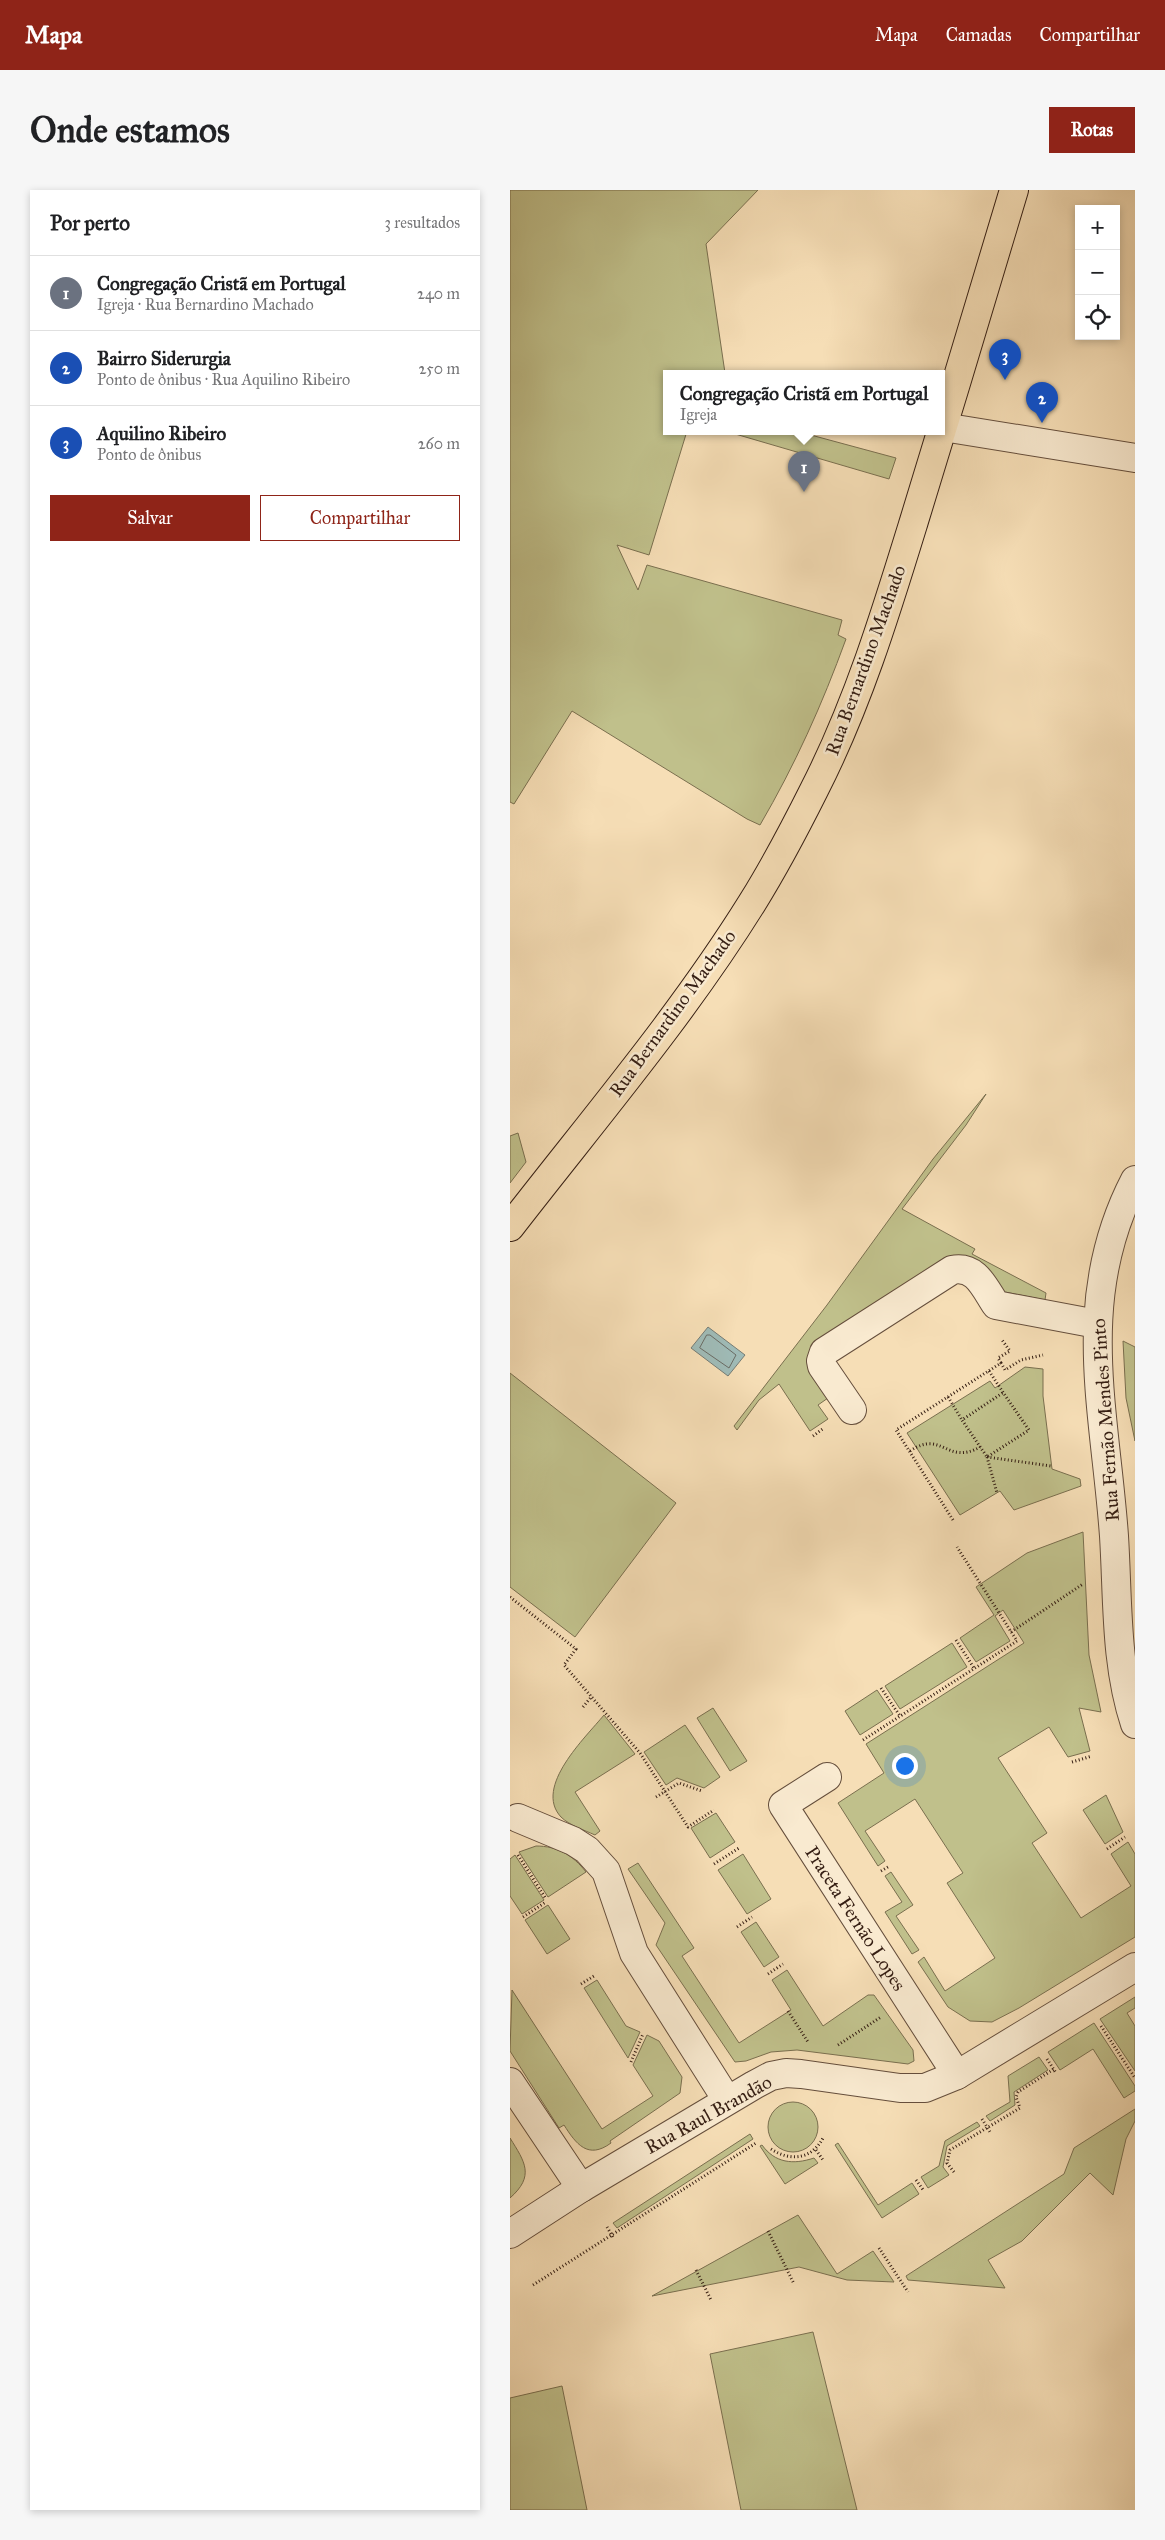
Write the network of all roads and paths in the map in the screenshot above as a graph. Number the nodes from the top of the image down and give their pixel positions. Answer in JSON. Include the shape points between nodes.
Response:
{"nodes":[{"id":1,"x":1014,"y":190,"type":"edge"},
{"id":2,"x":945,"y":420,"type":"edge"},
{"id":3,"x":945,"y":427,"type":"edge"},
{"id":4,"x":941,"y":435,"type":"edge"},
{"id":5,"x":1135,"y":458,"type":"edge"},
{"id":6,"x":1135,"y":1180,"type":"edge"},
{"id":7,"x":510,"y":1227,"type":"edge"},
{"id":8,"x":1097,"y":1324,"type":"junction"},
{"id":9,"x":1006,"y":1345,"type":"dead end"},
{"id":10,"x":1042,"y":1355,"type":"dead end"},
{"id":11,"x":1001,"y":1363,"type":"junction"},
{"id":12,"x":989,"y":1371,"type":"junction"},
{"id":13,"x":1004,"y":1392,"type":"junction"},
{"id":14,"x":948,"y":1397,"type":"junction"},
{"id":15,"x":852,"y":1410,"type":"dead end"},
{"id":16,"x":962,"y":1420,"type":"junction"},
{"id":17,"x":980,"y":1447,"type":"junction"},
{"id":18,"x":910,"y":1451,"type":"junction"},
{"id":19,"x":987,"y":1457,"type":"junction"},
{"id":20,"x":1051,"y":1466,"type":"dead end"},
{"id":21,"x":997,"y":1493,"type":"dead end"},
{"id":22,"x":953,"y":1520,"type":"dead end"},
{"id":23,"x":1124,"y":1534,"type":"edge"},
{"id":24,"x":957,"y":1547,"type":"dead end"},
{"id":25,"x":1086,"y":1583,"type":"dead end"},
{"id":26,"x":510,"y":1597,"type":"edge"},
{"id":27,"x":1011,"y":1632,"type":"junction"},
{"id":28,"x":956,"y":1640,"type":"dead end"},
{"id":29,"x":974,"y":1668,"type":"junction"},
{"id":30,"x":881,"y":1688,"type":"dead end"},
{"id":31,"x":592,"y":1696,"type":"junction"},
{"id":32,"x":583,"y":1707,"type":"dead end"},
{"id":33,"x":900,"y":1716,"type":"junction"},
{"id":34,"x":1135,"y":1724,"type":"edge"},
{"id":35,"x":863,"y":1740,"type":"dead end"},
{"id":36,"x":1092,"y":1756,"type":"dead end"},
{"id":37,"x":1072,"y":1762,"type":"dead end"},
{"id":38,"x":827,"y":1777,"type":"dead end"},
{"id":39,"x":666,"y":1791,"type":"junction"},
{"id":40,"x":702,"y":1791,"type":"dead end"},
{"id":41,"x":656,"y":1797,"type":"dead end"},
{"id":42,"x":714,"y":1810,"type":"dead end"},
{"id":43,"x":518,"y":1818,"type":"dead end"},
{"id":44,"x":1125,"y":1837,"type":"dead end"},
{"id":45,"x":739,"y":1848,"type":"dead end"},
{"id":46,"x":1107,"y":1849,"type":"dead end"},
{"id":47,"x":517,"y":1854,"type":"dead end"},
{"id":48,"x":714,"y":1864,"type":"dead end"},
{"id":49,"x":888,"y":1867,"type":"dead end"},
{"id":50,"x":881,"y":1871,"type":"dead end"},
{"id":51,"x":523,"y":1917,"type":"dead end"},
{"id":52,"x":752,"y":1917,"type":"dead end"},
{"id":53,"x":738,"y":1927,"type":"dead end"},
{"id":54,"x":783,"y":1964,"type":"dead end"},
{"id":55,"x":1135,"y":1967,"type":"edge"},
{"id":56,"x":768,"y":1974,"type":"dead end"},
{"id":57,"x":594,"y":1976,"type":"dead end"},
{"id":58,"x":581,"y":1984,"type":"dead end"},
{"id":59,"x":788,"y":2011,"type":"dead end"},
{"id":60,"x":887,"y":2012,"type":"dead end"},
{"id":61,"x":1097,"y":2020,"type":"dead end"},
{"id":62,"x":643,"y":2034,"type":"dead end"},
{"id":63,"x":810,"y":2044,"type":"dead end"},
{"id":64,"x":834,"y":2048,"type":"dead end"},
{"id":65,"x":631,"y":2062,"type":"dead end"},
{"id":66,"x":1054,"y":2069,"type":"dead end"},
{"id":67,"x":957,"y":2075,"type":"junction"},
{"id":68,"x":1135,"y":2078,"type":"edge"},
{"id":69,"x":510,"y":2082,"type":"edge"},
{"id":70,"x":727,"y":2100,"type":"junction"},
{"id":71,"x":982,"y":2119,"type":"dead end"},
{"id":72,"x":987,"y":2128,"type":"junction"},
{"id":73,"x":990,"y":2132,"type":"dead end"},
{"id":74,"x":823,"y":2138,"type":"dead end"},
{"id":75,"x":756,"y":2143,"type":"dead end"},
{"id":76,"x":771,"y":2149,"type":"dead end"},
{"id":77,"x":816,"y":2150,"type":"junction"},
{"id":78,"x":823,"y":2160,"type":"dead end"},
{"id":79,"x":954,"y":2172,"type":"dead end"},
{"id":80,"x":708,"y":2173,"type":"junction"},
{"id":81,"x":711,"y":2178,"type":"dead end"},
{"id":82,"x":916,"y":2180,"type":"dead end"},
{"id":83,"x":581,"y":2188,"type":"junction"},
{"id":84,"x":924,"y":2191,"type":"dead end"},
{"id":85,"x":607,"y":2227,"type":"dead end"},
{"id":86,"x":768,"y":2231,"type":"dead end"},
{"id":87,"x":510,"y":2234,"type":"edge"},
{"id":88,"x":613,"y":2237,"type":"junction"},
{"id":89,"x":879,"y":2248,"type":"dead end"},
{"id":90,"x":696,"y":2270,"type":"dead end"},
{"id":91,"x":794,"y":2284,"type":"dead end"},
{"id":92,"x":533,"y":2285,"type":"dead end"},
{"id":93,"x":908,"y":2292,"type":"dead end"},
{"id":94,"x":711,"y":2300,"type":"dead end"}],
"edges":[{"from":1,"to":2,"type":"main road","name":"Rua Bernardino Machado"},
{"from":3,"to":5,"type":"street"},
{"from":4,"to":7,"type":"main road","name":"Rua Bernardino Machado","via":[[857,693],[816,788],[786,844],[752,903],[712,962]]},
{"from":6,"to":8,"type":"street","name":"Rua Fernão Mendes Pinto","via":[[1120,1211],[1108,1249],[1099,1293]]},
{"from":8,"to":15,"type":"street","via":[[996,1305],[975,1274],[960,1268],[952,1270],[824,1352],[822,1366]]},
{"from":8,"to":23,"type":"street","name":"Rua Fernão Mendes Pinto","via":[[1098,1364]]},
{"from":9,"to":11,"type":"path","via":[[1010,1351],[998,1358]]},
{"from":10,"to":11,"type":"path","via":[[1021,1360],[1005,1370]]},
{"from":11,"to":12,"type":"path"},
{"from":12,"to":13,"type":"path"},
{"from":12,"to":14,"type":"path"},
{"from":13,"to":16,"type":"path"},
{"from":13,"to":19,"type":"path","via":[[1028,1430]]},
{"from":14,"to":16,"type":"path"},
{"from":14,"to":18,"type":"path","via":[[896,1430]]},
{"from":16,"to":17,"type":"path"},
{"from":17,"to":18,"type":"path","via":[[969,1453],[955,1454],[942,1445],[926,1443]]},
{"from":17,"to":19,"type":"path"},
{"from":18,"to":22,"type":"path"},
{"from":19,"to":20,"type":"path"},
{"from":19,"to":21,"type":"path"},
{"from":23,"to":34,"type":"street","name":"Rua Fernão Mendes Pinto","via":[[1120,1659]]},
{"from":24,"to":27,"type":"path"},
{"from":25,"to":27,"type":"path"},
{"from":26,"to":31,"type":"path","via":[[576,1649],[564,1665]]},
{"from":27,"to":29,"type":"path","via":[[1017,1641]]},
{"from":28,"to":29,"type":"path"},
{"from":29,"to":33,"type":"path"},
{"from":30,"to":33,"type":"path"},
{"from":31,"to":32,"type":"path"},
{"from":31,"to":39,"type":"path","via":[[640,1753]]},
{"from":33,"to":35,"type":"path"},
{"from":36,"to":37,"type":"path"},
{"from":38,"to":67,"type":"street","name":"Praceta Fernão Lopes","via":[[783,1805]]},
{"from":39,"to":40,"type":"path","via":[[679,1783]]},
{"from":39,"to":41,"type":"path"},
{"from":39,"to":42,"type":"path","via":[[688,1827]]},
{"from":43,"to":70,"type":"street","via":[[573,1841],[587,1850],[606,1871],[634,1953]]},
{"from":44,"to":46,"type":"path"},
{"from":45,"to":48,"type":"path"},
{"from":47,"to":51,"type":"path","via":[[546,1900]]},
{"from":49,"to":50,"type":"path"},
{"from":52,"to":53,"type":"path"},
{"from":54,"to":56,"type":"path"},
{"from":55,"to":67,"type":"street","name":"Rua Raul Brandão"},
{"from":57,"to":58,"type":"path"},
{"from":59,"to":63,"type":"path"},
{"from":60,"to":64,"type":"path"},
{"from":61,"to":68,"type":"path"},
{"from":62,"to":65,"type":"path"},
{"from":66,"to":72,"type":"path","via":[[1018,2092],[1020,2108]]},
{"from":67,"to":70,"type":"street","name":"Rua Raul Brandão","via":[[925,2088],[900,2088],[786,2073],[771,2076]]},
{"from":69,"to":83,"type":"street"},
{"from":70,"to":83,"type":"street","name":"Rua Raul Brandão"},
{"from":71,"to":72,"type":"path"},
{"from":72,"to":73,"type":"path"},
{"from":72,"to":79,"type":"path","via":[[950,2150],[947,2163]]},
{"from":74,"to":77,"type":"path"},
{"from":75,"to":80,"type":"path"},
{"from":76,"to":77,"type":"path","via":[[790,2158]]},
{"from":77,"to":78,"type":"path"},
{"from":80,"to":81,"type":"path"},
{"from":80,"to":88,"type":"path"},
{"from":82,"to":84,"type":"path"},
{"from":83,"to":87,"type":"street","name":"Rua Raul Brandão"},
{"from":85,"to":88,"type":"path"},
{"from":86,"to":91,"type":"path"},
{"from":88,"to":92,"type":"path"},
{"from":89,"to":93,"type":"path"},
{"from":90,"to":94,"type":"path"}]}
